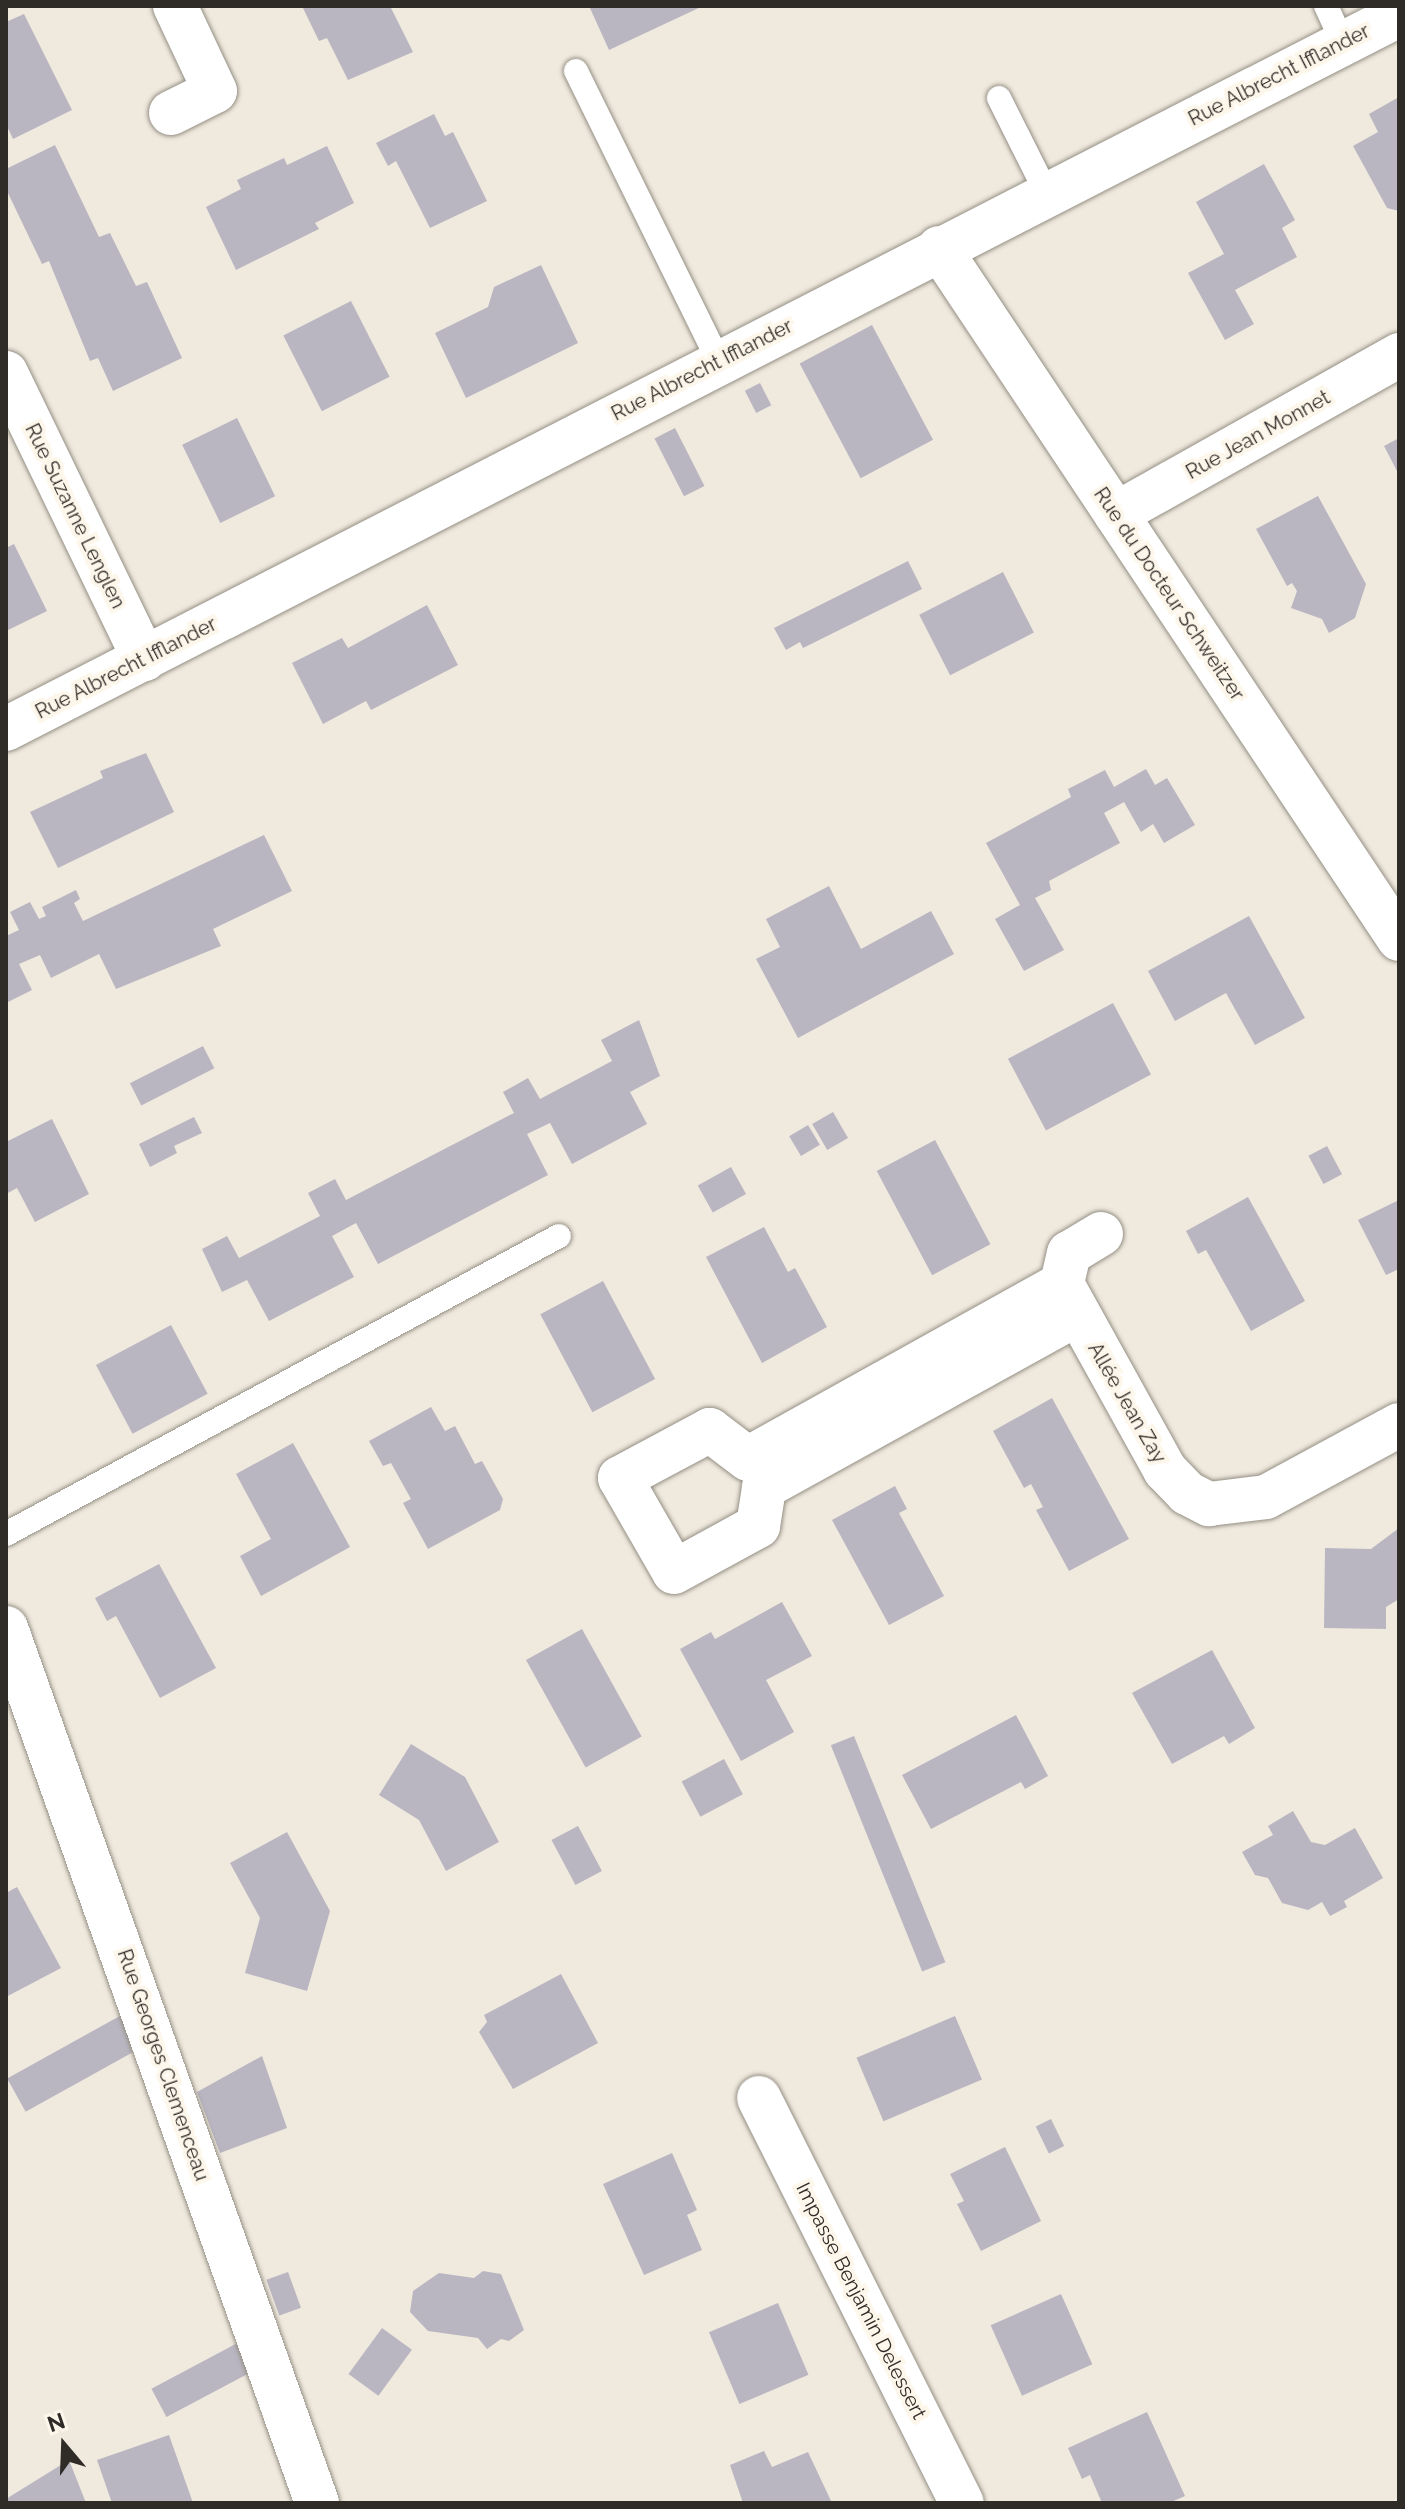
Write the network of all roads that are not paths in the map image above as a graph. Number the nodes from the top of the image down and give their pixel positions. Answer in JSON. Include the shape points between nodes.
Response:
{"nodes":[{"id":1,"x":175,"y":6,"type":"edge"},
{"id":2,"x":1399,"y":15,"type":"edge"},
{"id":3,"x":1334,"y":25,"type":"edge"},
{"id":4,"x":576,"y":71,"type":"dead end"},
{"id":5,"x":999,"y":98,"type":"dead end"},
{"id":6,"x":171,"y":113,"type":"dead end"},
{"id":7,"x":1046,"y":192,"type":"junction"},
{"id":8,"x":939,"y":248,"type":"junction"},
{"id":9,"x":1399,"y":355,"type":"edge"},
{"id":10,"x":719,"y":361,"type":"junction"},
{"id":11,"x":6,"y":373,"type":"edge"},
{"id":12,"x":1116,"y":514,"type":"junction"},
{"id":13,"x":144,"y":659,"type":"junction"},
{"id":14,"x":6,"y":729,"type":"edge"},
{"id":15,"x":1399,"y":939,"type":"edge"},
{"id":16,"x":1101,"y":1234,"type":"dead end"},
{"id":17,"x":559,"y":1236,"type":"dead end"},
{"id":18,"x":1070,"y":1299,"type":"junction"},
{"id":19,"x":1399,"y":1425,"type":"edge"},
{"id":20,"x":756,"y":1473,"type":"dead end"},
{"id":21,"x":6,"y":1534,"type":"edge"},
{"id":22,"x":6,"y":1628,"type":"edge"},
{"id":23,"x":759,"y":2098,"type":"dead end"},
{"id":24,"x":317,"y":2503,"type":"edge"},
{"id":25,"x":962,"y":2503,"type":"edge"}],
"edges":[{"from":1,"to":6,"type":"street","via":[[215,91]]},
{"from":2,"to":3,"type":"street","name":"Rue Albrecht Ifflander"},
{"from":3,"to":7,"type":"street","name":"Rue Albrecht Ifflander"},
{"from":4,"to":10,"type":"lane"},
{"from":5,"to":7,"type":"lane"},
{"from":7,"to":8,"type":"street","name":"Rue Albrecht Ifflander"},
{"from":8,"to":10,"type":"street","name":"Rue Albrecht Ifflander"},
{"from":8,"to":12,"type":"street","name":"Rue du Docteur Schweitzer"},
{"from":9,"to":12,"type":"street","name":"Rue Jean Monnet"},
{"from":10,"to":13,"type":"street","name":"Rue Albrecht Ifflander"},
{"from":11,"to":13,"type":"street","name":"Rue Suzanne Lenglen"},
{"from":12,"to":15,"type":"street","name":"Rue du Docteur Schweitzer"},
{"from":13,"to":14,"type":"street","name":"Rue Albrecht Ifflander"},
{"from":16,"to":18,"type":"street","via":[[1069,1253]]},
{"from":17,"to":21,"type":"lane"},
{"from":18,"to":19,"type":"street","name":"Allée Jean Zay","via":[[1165,1470],[1187,1493],[1209,1504],[1266,1497]]},
{"from":18,"to":20,"type":"street"},
{"from":22,"to":24,"type":"street","name":"Rue Georges Clemenceau"},
{"from":23,"to":25,"type":"street","name":"Impasse Benjamin Delessert"}]}
